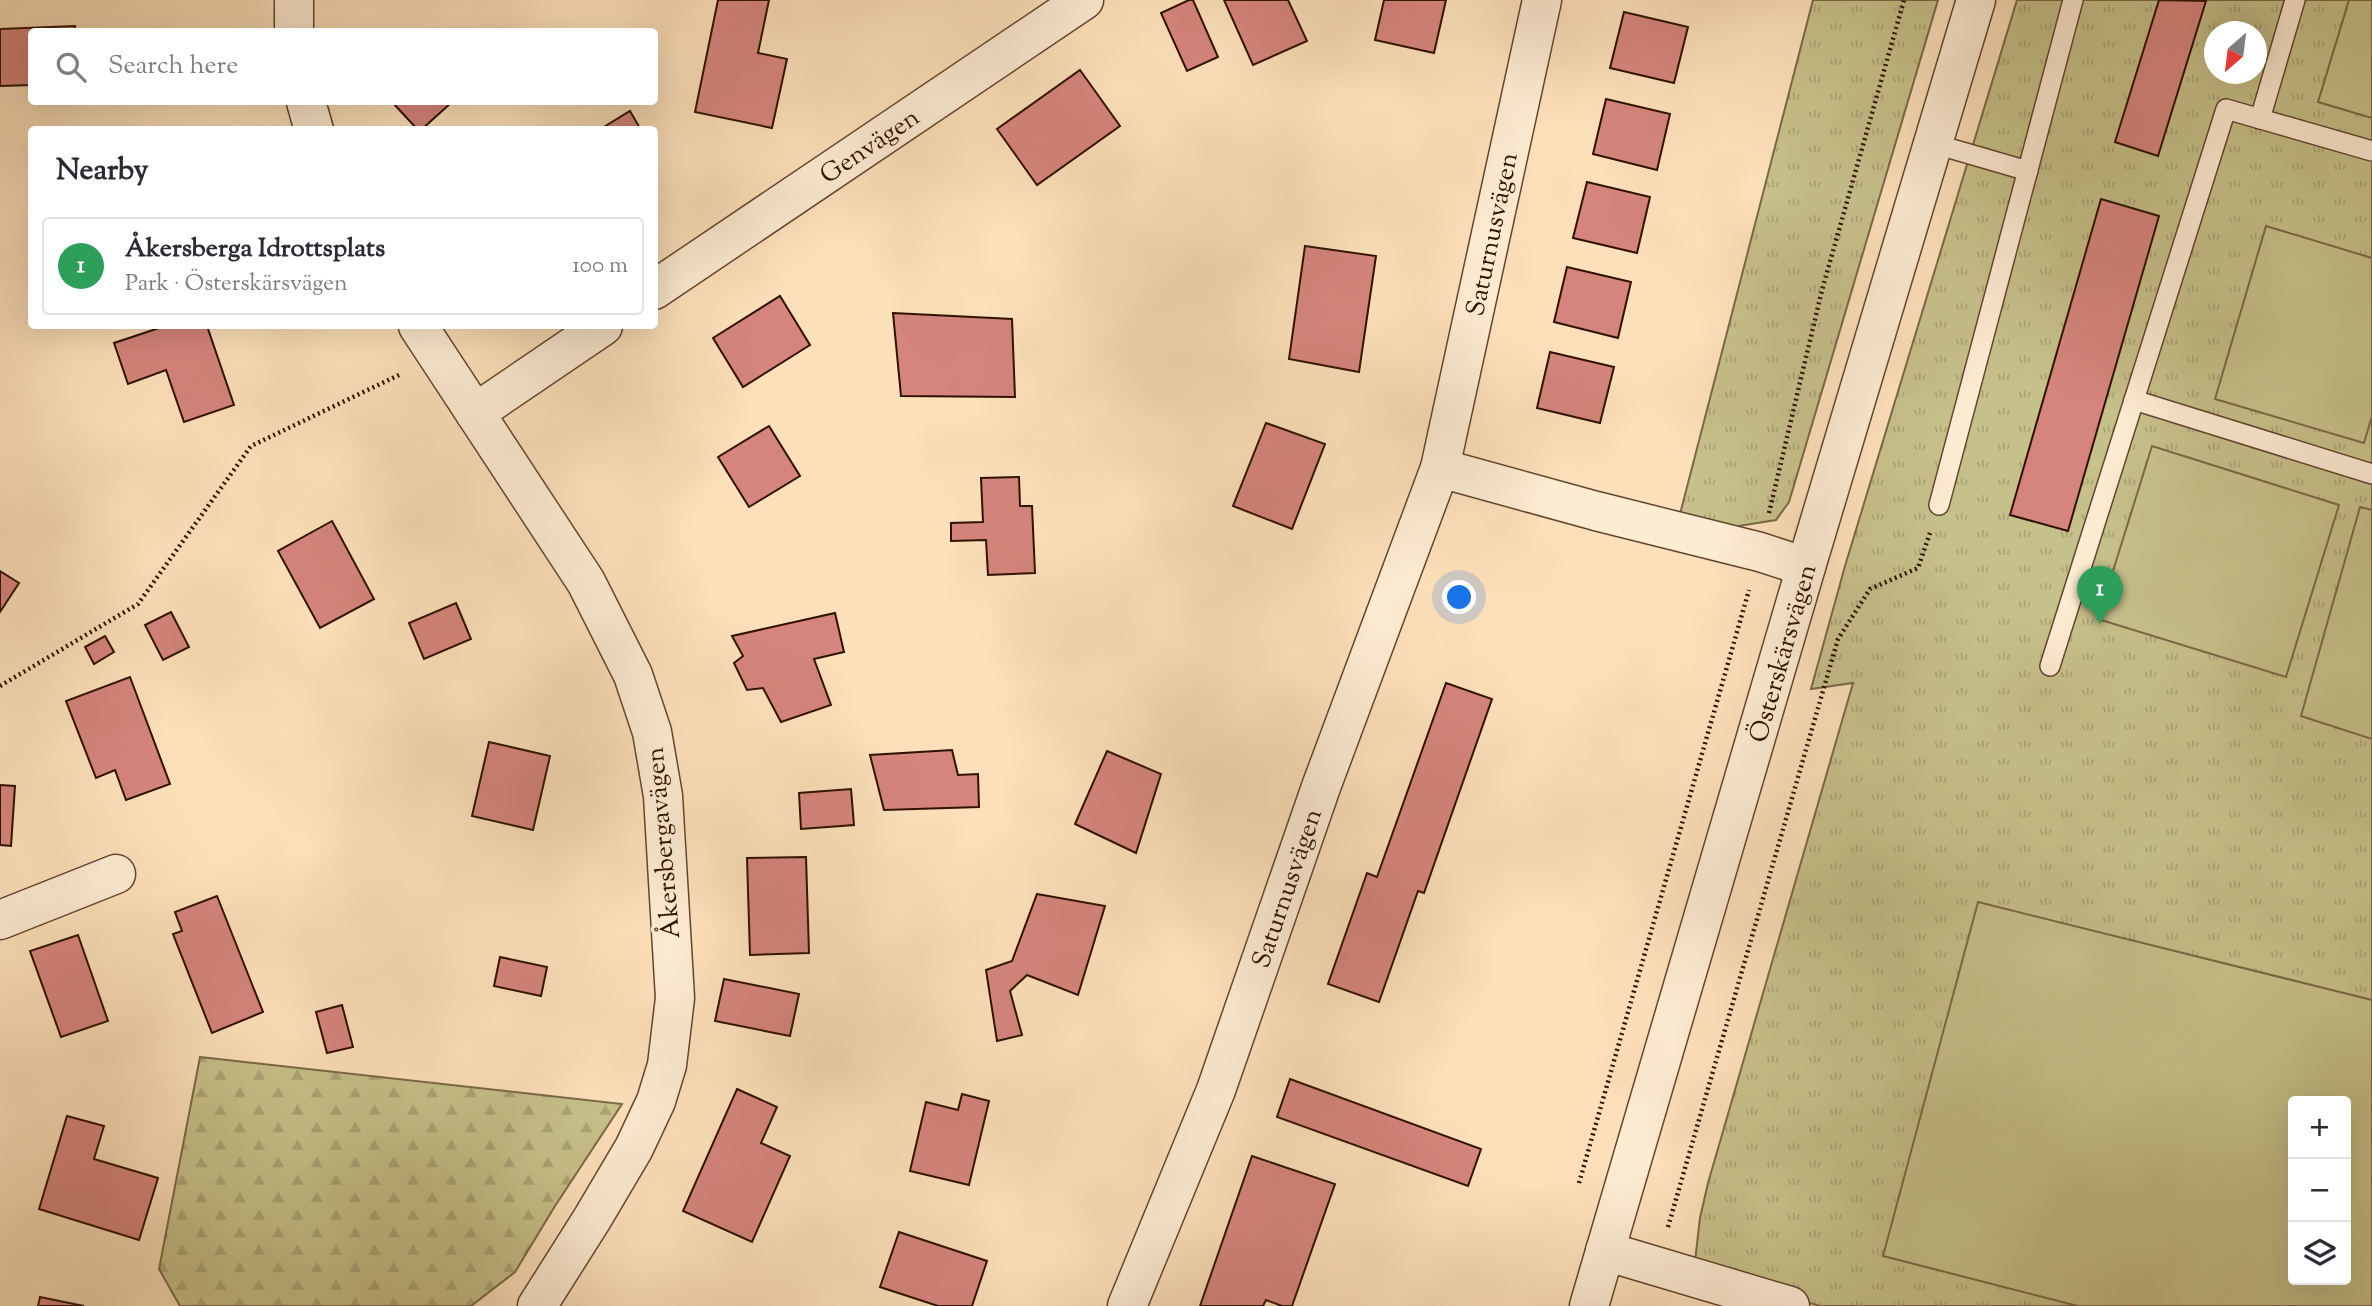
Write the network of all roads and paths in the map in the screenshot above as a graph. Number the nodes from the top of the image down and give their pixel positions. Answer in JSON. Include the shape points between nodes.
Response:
{"nodes":[{"id":1,"x":295,"y":0,"type":"edge"},
{"id":2,"x":1084,"y":0,"type":"edge"},
{"id":3,"x":1542,"y":0,"type":"edge"},
{"id":4,"x":1904,"y":0,"type":"edge"},
{"id":5,"x":1976,"y":0,"type":"edge"},
{"id":6,"x":2074,"y":0,"type":"edge"},
{"id":7,"x":2295,"y":0,"type":"edge"},
{"id":8,"x":294,"y":28,"type":"edge"},
{"id":9,"x":307,"y":105,"type":"edge"},
{"id":10,"x":2260,"y":118,"type":"junction"},
{"id":11,"x":313,"y":126,"type":"edge"},
{"id":12,"x":1935,"y":144,"type":"junction"},
{"id":13,"x":2372,"y":151,"type":"edge"},
{"id":14,"x":2028,"y":171,"type":"junction"},
{"id":15,"x":658,"y":287,"type":"edge"},
{"id":16,"x":599,"y":329,"type":"edge"},
{"id":17,"x":428,"y":341,"type":"edge"},
{"id":18,"x":2134,"y":400,"type":"junction"},
{"id":19,"x":475,"y":413,"type":"junction"},
{"id":20,"x":1440,"y":468,"type":"junction"},
{"id":21,"x":2372,"y":474,"type":"edge"},
{"id":22,"x":1939,"y":505,"type":"joint"},
{"id":23,"x":1760,"y":552,"type":"junction"},
{"id":24,"x":1806,"y":567,"type":"junction"},
{"id":25,"x":2050,"y":666,"type":"dead end"},
{"id":26,"x":0,"y":686,"type":"edge"},
{"id":27,"x":116,"y":874,"type":"dead end"},
{"id":28,"x":0,"y":920,"type":"edge"},
{"id":29,"x":1576,"y":1195,"type":"dead end"},
{"id":30,"x":1605,"y":1251,"type":"junction"},
{"id":31,"x":1656,"y":1267,"type":"junction"},
{"id":32,"x":537,"y":1306,"type":"edge"},
{"id":33,"x":1127,"y":1306,"type":"edge"},
{"id":34,"x":1589,"y":1306,"type":"edge"},
{"id":35,"x":1790,"y":1306,"type":"edge"}],
"edges":[{"from":1,"to":8,"type":"street"},
{"from":2,"to":15,"type":"street","name":"Genvägen"},
{"from":3,"to":20,"type":"street","name":"Saturnusvägen"},
{"from":4,"to":23,"type":"path","via":[[1822,290]]},
{"from":5,"to":12,"type":"street","name":"Österskärsvägen"},
{"from":6,"to":14,"type":"lane"},
{"from":7,"to":10,"type":"lane"},
{"from":9,"to":11,"type":"street"},
{"from":10,"to":13,"type":"lane"},
{"from":10,"to":18,"type":"lane","via":[[2226,109]]},
{"from":12,"to":14,"type":"lane"},
{"from":12,"to":24,"type":"street","name":"Österskärsvägen"},
{"from":14,"to":22,"type":"lane"},
{"from":16,"to":19,"type":"street"},
{"from":17,"to":19,"type":"street","name":"Åkersbergavägen"},
{"from":17,"to":26,"type":"path","via":[[251,446],[138,604]]},
{"from":18,"to":21,"type":"lane"},
{"from":18,"to":25,"type":"lane"},
{"from":19,"to":32,"type":"street","name":"Åkersbergavägen","via":[[586,583],[633,675],[652,732],[663,796],[675,998],[667,1065],[634,1148]]},
{"from":20,"to":23,"type":"street"},
{"from":20,"to":33,"type":"street","name":"Saturnusvägen","via":[[1321,787],[1216,1090]]},
{"from":22,"to":31,"type":"path","via":[[1918,568],[1870,589],[1838,639]]},
{"from":23,"to":24,"type":"street"},
{"from":23,"to":29,"type":"path"},
{"from":24,"to":30,"type":"street","name":"Österskärsvägen"},
{"from":27,"to":28,"type":"street"},
{"from":30,"to":31,"type":"street"},
{"from":30,"to":34,"type":"street","name":"Österskärsvägen"},
{"from":31,"to":35,"type":"street"}]}
